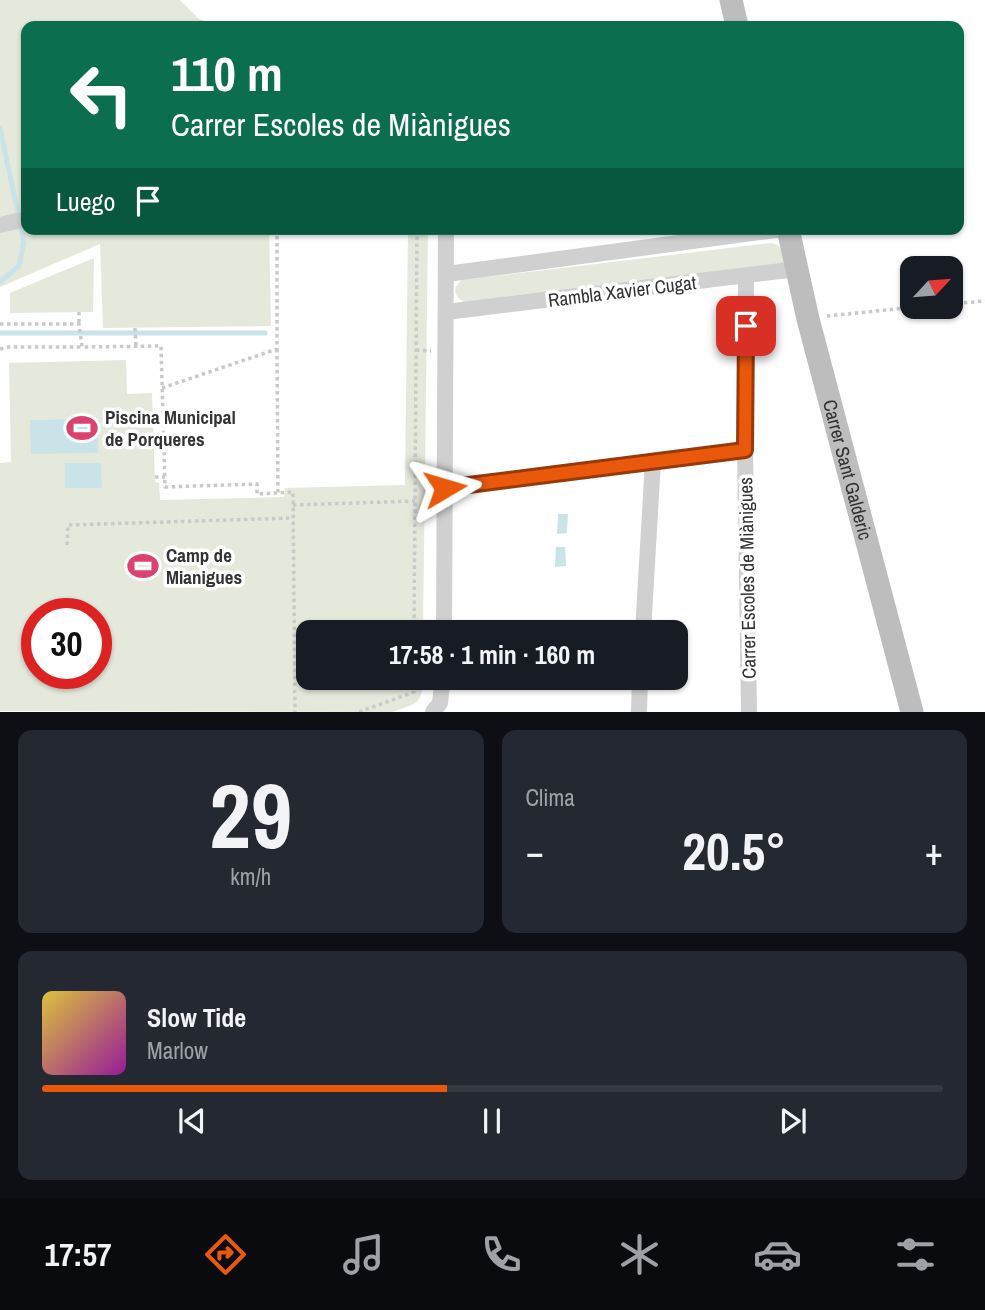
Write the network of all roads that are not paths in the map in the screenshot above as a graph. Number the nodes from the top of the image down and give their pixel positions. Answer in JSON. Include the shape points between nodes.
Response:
{"nodes":[{"id":1,"x":731,"y":0,"type":"edge"},
{"id":2,"x":736,"y":21,"type":"edge"},
{"id":3,"x":21,"y":220,"type":"edge"},
{"id":4,"x":0,"y":225,"type":"edge"},
{"id":5,"x":446,"y":235,"type":"edge"},
{"id":6,"x":740,"y":235,"type":"edge"},
{"id":7,"x":787,"y":235,"type":"edge"},
{"id":8,"x":797,"y":269,"type":"junction"},
{"id":9,"x":447,"y":274,"type":"junction"},
{"id":10,"x":746,"y":276,"type":"junction"},
{"id":11,"x":446,"y":312,"type":"junction"},
{"id":12,"x":745,"y":450,"type":"junction"},
{"id":13,"x":653,"y":461,"type":"junction"},
{"id":14,"x":445,"y":488,"type":"junction"},
{"id":15,"x":444,"y":620,"type":"edge"},
{"id":16,"x":644,"y":620,"type":"edge"},
{"id":17,"x":442,"y":690,"type":"edge"},
{"id":18,"x":640,"y":690,"type":"edge"},
{"id":19,"x":433,"y":712,"type":"edge"},
{"id":20,"x":639,"y":712,"type":"edge"},
{"id":21,"x":749,"y":712,"type":"edge"},
{"id":22,"x":912,"y":712,"type":"edge"}],
"edges":[{"from":1,"to":2,"type":"street"},
{"from":3,"to":4,"type":"street"},
{"from":5,"to":9,"type":"street"},
{"from":6,"to":9,"type":"street","name":"Rambla Xavier Cugat"},
{"from":7,"to":8,"type":"street","name":"Carrer Sant Galderic"},
{"from":8,"to":10,"type":"street","name":"Rambla Xavier Cugat"},
{"from":8,"to":22,"type":"street","name":"Carrer Sant Galderic"},
{"from":9,"to":11,"type":"street"},
{"from":10,"to":11,"type":"street","name":"Rambla Xavier Cugat"},
{"from":10,"to":12,"type":"street","name":"Carrer Escoles de Miànigues"},
{"from":11,"to":14,"type":"street"},
{"from":12,"to":13,"type":"street"},
{"from":12,"to":21,"type":"street","name":"Carrer Escoles de Miànigues"},
{"from":13,"to":14,"type":"street"},
{"from":13,"to":16,"type":"street"},
{"from":14,"to":15,"type":"street"},
{"from":17,"to":19,"type":"street"},
{"from":18,"to":20,"type":"street"}]}
